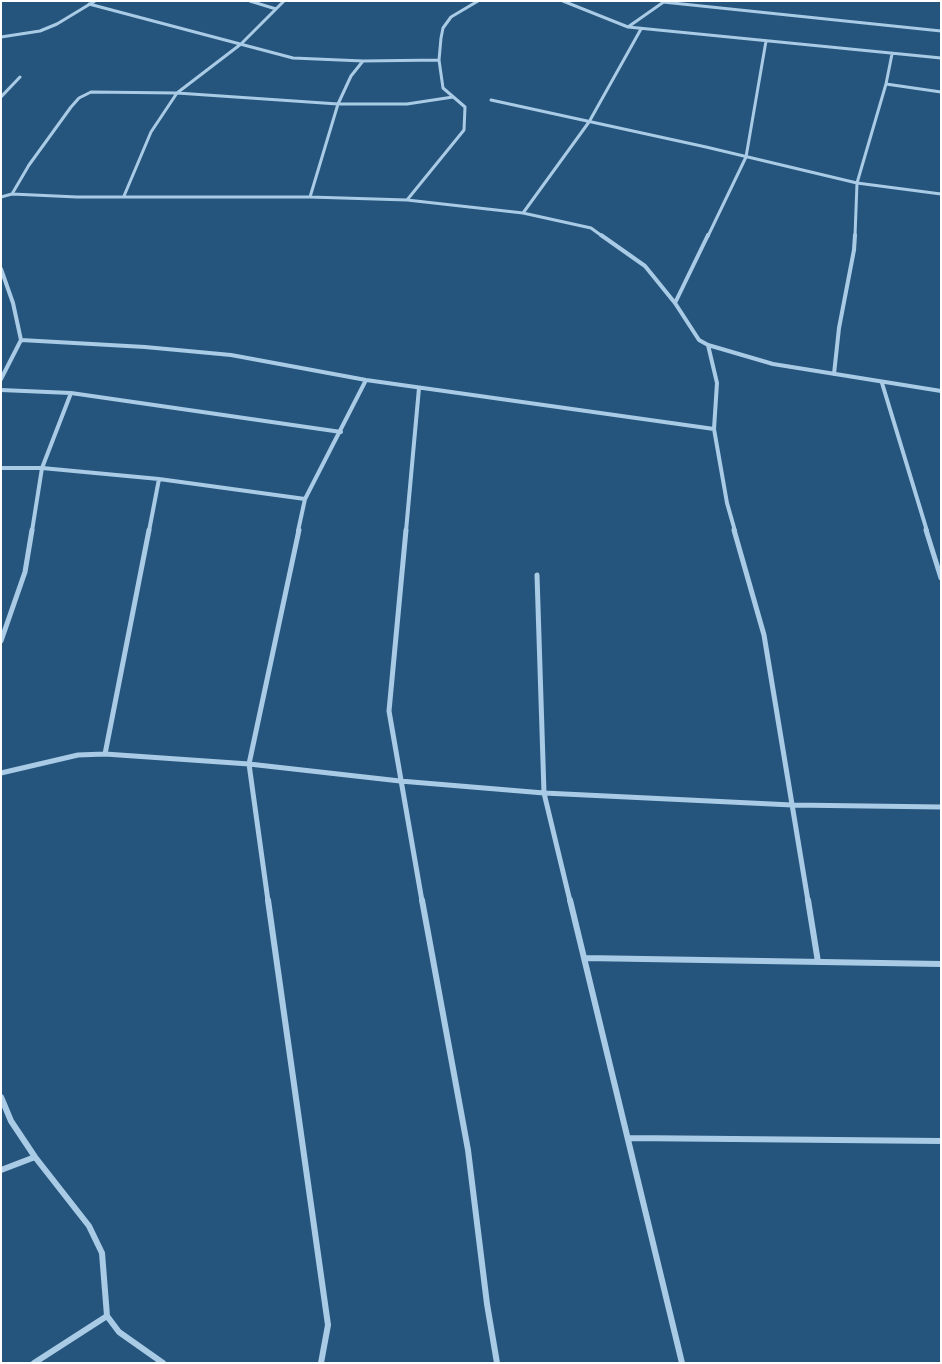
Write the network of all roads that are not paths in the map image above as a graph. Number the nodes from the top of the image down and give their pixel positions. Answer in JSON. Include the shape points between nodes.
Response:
{"nodes":[{"id":1,"x":95,"y":1,"type":"edge"},
{"id":2,"x":250,"y":1,"type":"edge"},
{"id":3,"x":284,"y":1,"type":"edge"},
{"id":4,"x":478,"y":1,"type":"edge"},
{"id":5,"x":563,"y":1,"type":"edge"},
{"id":6,"x":664,"y":2,"type":"edge"},
{"id":7,"x":89,"y":4,"type":"junction"},
{"id":8,"x":276,"y":9,"type":"junction"},
{"id":9,"x":628,"y":27,"type":"junction"},
{"id":10,"x":641,"y":29,"type":"junction"},
{"id":11,"x":941,"y":31,"type":"edge"},
{"id":12,"x":1,"y":37,"type":"edge"},
{"id":13,"x":766,"y":42,"type":"junction"},
{"id":14,"x":240,"y":44,"type":"junction"},
{"id":15,"x":892,"y":54,"type":"junction"},
{"id":16,"x":941,"y":58,"type":"edge"},
{"id":17,"x":440,"y":60,"type":"junction"},
{"id":18,"x":363,"y":61,"type":"junction"},
{"id":19,"x":20,"y":77,"type":"dead end"},
{"id":20,"x":886,"y":84,"type":"junction"},
{"id":21,"x":941,"y":92,"type":"edge"},
{"id":22,"x":177,"y":93,"type":"junction"},
{"id":23,"x":1,"y":97,"type":"edge"},
{"id":24,"x":452,"y":97,"type":"junction"},
{"id":25,"x":491,"y":100,"type":"dead end"},
{"id":26,"x":338,"y":104,"type":"junction"},
{"id":27,"x":589,"y":122,"type":"junction"},
{"id":28,"x":746,"y":158,"type":"junction"},
{"id":29,"x":857,"y":183,"type":"junction"},
{"id":30,"x":12,"y":194,"type":"junction"},
{"id":31,"x":941,"y":194,"type":"edge"},
{"id":32,"x":124,"y":196,"type":"junction"},
{"id":33,"x":1,"y":197,"type":"edge"},
{"id":34,"x":310,"y":197,"type":"junction"},
{"id":35,"x":407,"y":200,"type":"junction"},
{"id":36,"x":523,"y":213,"type":"junction"},
{"id":37,"x":1,"y":269,"type":"edge"},
{"id":38,"x":675,"y":303,"type":"junction"},
{"id":39,"x":21,"y":340,"type":"junction"},
{"id":40,"x":708,"y":345,"type":"junction"},
{"id":41,"x":834,"y":374,"type":"junction"},
{"id":42,"x":1,"y":379,"type":"edge"},
{"id":43,"x":366,"y":380,"type":"junction"},
{"id":44,"x":882,"y":383,"type":"junction"},
{"id":45,"x":420,"y":388,"type":"junction"},
{"id":46,"x":1,"y":390,"type":"edge"},
{"id":47,"x":941,"y":391,"type":"edge"},
{"id":48,"x":71,"y":393,"type":"junction"},
{"id":49,"x":714,"y":429,"type":"junction"},
{"id":50,"x":341,"y":432,"type":"junction"},
{"id":51,"x":1,"y":468,"type":"edge"},
{"id":52,"x":42,"y":468,"type":"junction"},
{"id":53,"x":159,"y":479,"type":"junction"},
{"id":54,"x":305,"y":499,"type":"junction"},
{"id":55,"x":537,"y":575,"type":"dead end"},
{"id":56,"x":941,"y":578,"type":"edge"},
{"id":57,"x":1,"y":641,"type":"edge"},
{"id":58,"x":105,"y":754,"type":"junction"},
{"id":59,"x":249,"y":764,"type":"junction"},
{"id":60,"x":1,"y":773,"type":"edge"},
{"id":61,"x":400,"y":781,"type":"junction"},
{"id":62,"x":544,"y":793,"type":"junction"},
{"id":63,"x":792,"y":805,"type":"junction"},
{"id":64,"x":941,"y":807,"type":"edge"},
{"id":65,"x":584,"y":958,"type":"junction"},
{"id":66,"x":818,"y":962,"type":"junction"},
{"id":67,"x":941,"y":964,"type":"edge"},
{"id":68,"x":1,"y":1097,"type":"edge"},
{"id":69,"x":629,"y":1138,"type":"junction"},
{"id":70,"x":941,"y":1142,"type":"edge"},
{"id":71,"x":35,"y":1157,"type":"junction"},
{"id":72,"x":1,"y":1170,"type":"edge"},
{"id":73,"x":107,"y":1316,"type":"junction"},
{"id":74,"x":34,"y":1363,"type":"edge"},
{"id":75,"x":164,"y":1363,"type":"edge"},
{"id":76,"x":321,"y":1363,"type":"edge"},
{"id":77,"x":497,"y":1363,"type":"edge"},
{"id":78,"x":682,"y":1363,"type":"edge"}],
"edges":[{"from":1,"to":7,"type":"street"},
{"from":2,"to":8,"type":"street"},
{"from":3,"to":8,"type":"street"},
{"from":4,"to":17,"type":"street","via":[[450,17],[443,28]]},
{"from":5,"to":9,"type":"street"},
{"from":6,"to":9,"type":"street"},
{"from":6,"to":11,"type":"street"},
{"from":7,"to":12,"type":"street","via":[[40,31]]},
{"from":7,"to":14,"type":"street"},
{"from":8,"to":14,"type":"street"},
{"from":9,"to":10,"type":"street"},
{"from":10,"to":13,"type":"street"},
{"from":10,"to":27,"type":"street"},
{"from":13,"to":15,"type":"street"},
{"from":13,"to":28,"type":"street"},
{"from":14,"to":18,"type":"street","via":[[293,58]]},
{"from":14,"to":22,"type":"street"},
{"from":15,"to":16,"type":"street"},
{"from":15,"to":20,"type":"street"},
{"from":17,"to":18,"type":"street"},
{"from":17,"to":24,"type":"street","via":[[443,88]]},
{"from":18,"to":26,"type":"street","via":[[351,76]]},
{"from":19,"to":23,"type":"street"},
{"from":20,"to":21,"type":"street"},
{"from":20,"to":29,"type":"street"},
{"from":22,"to":26,"type":"street"},
{"from":22,"to":30,"type":"street","via":[[98,91],[85,94],[29,165]]},
{"from":22,"to":32,"type":"street","via":[[151,132]]},
{"from":24,"to":26,"type":"street","via":[[407,104]]},
{"from":24,"to":35,"type":"street","via":[[464,107],[464,130]]},
{"from":25,"to":27,"type":"street"},
{"from":26,"to":34,"type":"street"},
{"from":27,"to":28,"type":"street"},
{"from":27,"to":36,"type":"street"},
{"from":28,"to":29,"type":"street"},
{"from":28,"to":38,"type":"street"},
{"from":29,"to":31,"type":"street"},
{"from":29,"to":41,"type":"street","via":[[854,250]]},
{"from":30,"to":32,"type":"street"},
{"from":30,"to":33,"type":"street"},
{"from":32,"to":34,"type":"street"},
{"from":34,"to":35,"type":"street"},
{"from":35,"to":36,"type":"street"},
{"from":36,"to":38,"type":"street","via":[[591,228],[645,266]]},
{"from":37,"to":39,"type":"street"},
{"from":38,"to":40,"type":"street","via":[[699,340]]},
{"from":39,"to":42,"type":"street"},
{"from":39,"to":43,"type":"street","via":[[231,355]]},
{"from":40,"to":41,"type":"street","via":[[773,364]]},
{"from":40,"to":49,"type":"street","via":[[717,383]]},
{"from":41,"to":44,"type":"street"},
{"from":43,"to":45,"type":"street"},
{"from":43,"to":50,"type":"street"},
{"from":44,"to":47,"type":"street"},
{"from":44,"to":56,"type":"street"},
{"from":45,"to":49,"type":"street"},
{"from":45,"to":61,"type":"street","via":[[389,711]]},
{"from":46,"to":48,"type":"street"},
{"from":48,"to":50,"type":"street"},
{"from":48,"to":52,"type":"street"},
{"from":49,"to":63,"type":"street","via":[[727,503],[764,635]]},
{"from":50,"to":54,"type":"street"},
{"from":51,"to":52,"type":"street"},
{"from":52,"to":53,"type":"street"},
{"from":52,"to":57,"type":"street","via":[[25,572]]},
{"from":53,"to":54,"type":"street"},
{"from":53,"to":58,"type":"street"},
{"from":54,"to":59,"type":"street"},
{"from":55,"to":62,"type":"street"},
{"from":58,"to":59,"type":"street"},
{"from":58,"to":60,"type":"street","via":[[78,755]]},
{"from":59,"to":61,"type":"street"},
{"from":59,"to":76,"type":"street","via":[[328,1326]]},
{"from":61,"to":62,"type":"street"},
{"from":61,"to":77,"type":"street","via":[[468,1150],[486,1304]]},
{"from":62,"to":63,"type":"street"},
{"from":62,"to":65,"type":"street"},
{"from":63,"to":64,"type":"street"},
{"from":63,"to":66,"type":"street"},
{"from":65,"to":66,"type":"street"},
{"from":65,"to":69,"type":"street"},
{"from":66,"to":67,"type":"street"},
{"from":68,"to":71,"type":"street","via":[[11,1121]]},
{"from":69,"to":70,"type":"street"},
{"from":69,"to":78,"type":"street"},
{"from":71,"to":72,"type":"street"},
{"from":71,"to":73,"type":"street","via":[[89,1226],[102,1253]]},
{"from":73,"to":74,"type":"street"},
{"from":73,"to":75,"type":"street","via":[[119,1332]]}]}
